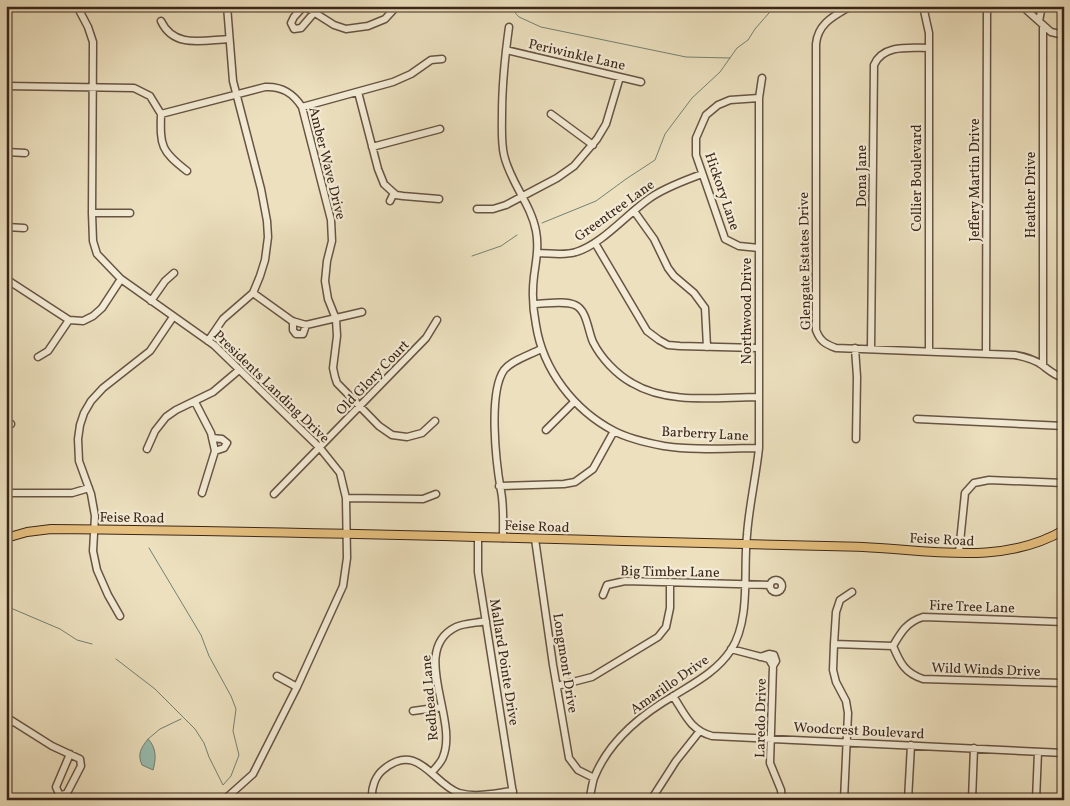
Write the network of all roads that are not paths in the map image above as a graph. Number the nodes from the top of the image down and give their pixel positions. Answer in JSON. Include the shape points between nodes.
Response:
{"nodes":[{"id":1,"x":227,"y":6,"type":"edge"},
{"id":2,"x":397,"y":6,"type":"edge"},
{"id":3,"x":851,"y":6,"type":"edge"},
{"id":4,"x":986,"y":6,"type":"edge"},
{"id":5,"x":1022,"y":6,"type":"edge"},
{"id":6,"x":1042,"y":6,"type":"edge"},
{"id":7,"x":78,"y":7,"type":"edge"},
{"id":8,"x":926,"y":7,"type":"edge"},
{"id":9,"x":309,"y":8,"type":"edge"},
{"id":10,"x":161,"y":20,"type":"dead end"},
{"id":11,"x":1041,"y":23,"type":"junction"},
{"id":12,"x":509,"y":27,"type":"dead end"},
{"id":13,"x":1064,"y":36,"type":"edge"},
{"id":14,"x":230,"y":39,"type":"junction"},
{"id":15,"x":929,"y":48,"type":"junction"},
{"id":16,"x":506,"y":50,"type":"junction"},
{"id":17,"x":442,"y":59,"type":"dead end"},
{"id":18,"x":620,"y":77,"type":"junction"},
{"id":19,"x":762,"y":78,"type":"dead end"},
{"id":20,"x":642,"y":82,"type":"dead end"},
{"id":21,"x":6,"y":86,"type":"edge"},
{"id":22,"x":94,"y":86,"type":"junction"},
{"id":23,"x":358,"y":92,"type":"junction"},
{"id":24,"x":236,"y":95,"type":"junction"},
{"id":25,"x":759,"y":98,"type":"junction"},
{"id":26,"x":302,"y":107,"type":"junction"},
{"id":27,"x":161,"y":114,"type":"junction"},
{"id":28,"x":551,"y":114,"type":"dead end"},
{"id":29,"x":440,"y":129,"type":"dead end"},
{"id":30,"x":592,"y":145,"type":"junction"},
{"id":31,"x":372,"y":147,"type":"junction"},
{"id":32,"x":6,"y":152,"type":"edge"},
{"id":33,"x":25,"y":153,"type":"dead end"},
{"id":34,"x":187,"y":171,"type":"dead end"},
{"id":35,"x":702,"y":174,"type":"junction"},
{"id":36,"x":394,"y":193,"type":"junction"},
{"id":37,"x":522,"y":197,"type":"junction"},
{"id":38,"x":439,"y":200,"type":"dead end"},
{"id":39,"x":390,"y":201,"type":"dead end"},
{"id":40,"x":477,"y":209,"type":"dead end"},
{"id":41,"x":634,"y":211,"type":"junction"},
{"id":42,"x":92,"y":213,"type":"junction"},
{"id":43,"x":130,"y":213,"type":"dead end"},
{"id":44,"x":6,"y":227,"type":"edge"},
{"id":45,"x":24,"y":228,"type":"dead end"},
{"id":46,"x":595,"y":243,"type":"junction"},
{"id":47,"x":759,"y":248,"type":"junction"},
{"id":48,"x":538,"y":252,"type":"junction"},
{"id":49,"x":174,"y":273,"type":"dead end"},
{"id":50,"x":121,"y":279,"type":"junction"},
{"id":51,"x":7,"y":282,"type":"edge"},
{"id":52,"x":252,"y":293,"type":"junction"},
{"id":53,"x":151,"y":301,"type":"junction"},
{"id":54,"x":534,"y":304,"type":"junction"},
{"id":55,"x":362,"y":312,"type":"dead end"},
{"id":56,"x":173,"y":317,"type":"junction"},
{"id":57,"x":69,"y":320,"type":"junction"},
{"id":58,"x":336,"y":320,"type":"junction"},
{"id":59,"x":437,"y":320,"type":"dead end"},
{"id":60,"x":293,"y":322,"type":"junction"},
{"id":61,"x":306,"y":325,"type":"junction"},
{"id":62,"x":208,"y":341,"type":"junction"},
{"id":63,"x":707,"y":346,"type":"junction"},
{"id":64,"x":758,"y":348,"type":"junction"},
{"id":65,"x":855,"y":348,"type":"junction"},
{"id":66,"x":871,"y":348,"type":"junction"},
{"id":67,"x":541,"y":349,"type":"junction"},
{"id":68,"x":929,"y":351,"type":"junction"},
{"id":69,"x":986,"y":354,"type":"junction"},
{"id":70,"x":38,"y":357,"type":"dead end"},
{"id":71,"x":1043,"y":366,"type":"junction"},
{"id":72,"x":239,"y":370,"type":"junction"},
{"id":73,"x":1064,"y":378,"type":"edge"},
{"id":74,"x":759,"y":397,"type":"junction"},
{"id":75,"x":194,"y":402,"type":"junction"},
{"id":76,"x":574,"y":402,"type":"junction"},
{"id":77,"x":360,"y":406,"type":"junction"},
{"id":78,"x":916,"y":419,"type":"dead end"},
{"id":79,"x":435,"y":420,"type":"dead end"},
{"id":80,"x":1064,"y":426,"type":"edge"},
{"id":81,"x":546,"y":430,"type":"dead end"},
{"id":82,"x":614,"y":431,"type":"junction"},
{"id":83,"x":212,"y":438,"type":"junction"},
{"id":84,"x":856,"y":439,"type":"dead end"},
{"id":85,"x":320,"y":448,"type":"junction"},
{"id":86,"x":759,"y":448,"type":"junction"},
{"id":87,"x":146,"y":449,"type":"dead end"},
{"id":88,"x":215,"y":451,"type":"junction"},
{"id":89,"x":1064,"y":483,"type":"edge"},
{"id":90,"x":500,"y":486,"type":"junction"},
{"id":91,"x":89,"y":488,"type":"junction"},
{"id":92,"x":6,"y":493,"type":"edge"},
{"id":93,"x":202,"y":493,"type":"dead end"},
{"id":94,"x":274,"y":494,"type":"dead end"},
{"id":95,"x":436,"y":494,"type":"dead end"},
{"id":96,"x":346,"y":498,"type":"junction"},
{"id":97,"x":94,"y":529,"type":"junction"},
{"id":98,"x":1063,"y":533,"type":"edge"},
{"id":99,"x":347,"y":534,"type":"junction"},
{"id":100,"x":478,"y":537,"type":"junction"},
{"id":101,"x":6,"y":538,"type":"edge"},
{"id":102,"x":503,"y":538,"type":"junction"},
{"id":103,"x":535,"y":539,"type":"junction"},
{"id":104,"x":746,"y":544,"type":"junction"},
{"id":105,"x":959,"y":552,"type":"junction"},
{"id":106,"x":670,"y":582,"type":"junction"},
{"id":107,"x":745,"y":584,"type":"junction"},
{"id":108,"x":770,"y":585,"type":"dead end"},
{"id":109,"x":852,"y":592,"type":"dead end"},
{"id":110,"x":603,"y":595,"type":"dead end"},
{"id":111,"x":120,"y":616,"type":"dead end"},
{"id":112,"x":486,"y":621,"type":"junction"},
{"id":113,"x":1064,"y":622,"type":"edge"},
{"id":114,"x":834,"y":644,"type":"junction"},
{"id":115,"x":893,"y":646,"type":"junction"},
{"id":116,"x":731,"y":649,"type":"junction"},
{"id":117,"x":277,"y":676,"type":"dead end"},
{"id":118,"x":1064,"y":683,"type":"edge"},
{"id":119,"x":557,"y":686,"type":"junction"},
{"id":120,"x":297,"y":687,"type":"junction"},
{"id":121,"x":673,"y":696,"type":"junction"},
{"id":122,"x":442,"y":707,"type":"junction"},
{"id":123,"x":413,"y":710,"type":"dead end"},
{"id":124,"x":8,"y":719,"type":"edge"},
{"id":125,"x":6,"y":728,"type":"edge"},
{"id":126,"x":699,"y":732,"type":"junction"},
{"id":127,"x":771,"y":738,"type":"junction"},
{"id":128,"x":847,"y":742,"type":"junction"},
{"id":129,"x":911,"y":745,"type":"junction"},
{"id":130,"x":974,"y":748,"type":"junction"},
{"id":131,"x":1038,"y":752,"type":"junction"},
{"id":132,"x":1064,"y":753,"type":"edge"},
{"id":133,"x":70,"y":754,"type":"junction"},
{"id":134,"x":432,"y":772,"type":"junction"},
{"id":135,"x":594,"y":778,"type":"junction"},
{"id":136,"x":512,"y":791,"type":"junction"},
{"id":137,"x":224,"y":800,"type":"edge"},
{"id":138,"x":372,"y":800,"type":"edge"},
{"id":139,"x":514,"y":800,"type":"edge"},
{"id":140,"x":589,"y":800,"type":"edge"},
{"id":141,"x":651,"y":800,"type":"edge"},
{"id":142,"x":782,"y":800,"type":"edge"},
{"id":143,"x":844,"y":800,"type":"edge"},
{"id":144,"x":908,"y":800,"type":"edge"},
{"id":145,"x":972,"y":800,"type":"edge"},
{"id":146,"x":1036,"y":800,"type":"edge"}],
"edges":[{"from":1,"to":14,"type":"street"},
{"from":2,"to":9,"type":"street","via":[[385,20],[353,29],[339,28]]},
{"from":3,"to":65,"type":"street","name":"Glengate Estates Drive","via":[[822,26],[816,44],[816,330],[826,344],[836,348]]},
{"from":4,"to":69,"type":"street","name":"Jeffery Martin Drive"},
{"from":5,"to":11,"type":"street"},
{"from":6,"to":11,"type":"street","name":"Heather Drive"},
{"from":7,"to":22,"type":"street","name":"Presidents Landing Drive","via":[[94,42]]},
{"from":8,"to":15,"type":"street","name":"Collier Boulevard"},
{"from":10,"to":14,"type":"street","via":[[170,34],[185,40]]},
{"from":11,"to":13,"type":"street","via":[[1051,32]]},
{"from":11,"to":71,"type":"street","name":"Heather Drive"},
{"from":12,"to":16,"type":"street","name":"Barberry Lane"},
{"from":14,"to":24,"type":"street"},
{"from":15,"to":66,"type":"street","name":"Dona Jane","via":[[892,49],[874,65]]},
{"from":15,"to":68,"type":"street","name":"Collier Boulevard"},
{"from":16,"to":18,"type":"street","name":"Periwinkle Lane"},
{"from":16,"to":37,"type":"street","name":"Barberry Lane","via":[[502,87],[504,154]]},
{"from":17,"to":23,"type":"street","via":[[431,60],[393,82]]},
{"from":18,"to":20,"type":"street","name":"Periwinkle Lane"},
{"from":18,"to":30,"type":"street","via":[[606,124]]},
{"from":19,"to":25,"type":"street","name":"Northwood Drive"},
{"from":21,"to":22,"type":"street"},
{"from":22,"to":27,"type":"street","via":[[139,90],[150,96]]},
{"from":22,"to":42,"type":"street","name":"Presidents Landing Drive"},
{"from":23,"to":26,"type":"street"},
{"from":23,"to":31,"type":"street"},
{"from":24,"to":26,"type":"street","name":"Amber Wave Drive","via":[[277,87],[288,92]]},
{"from":24,"to":27,"type":"street","name":"Amber Wave Drive"},
{"from":24,"to":52,"type":"street","via":[[268,229],[265,260]]},
{"from":25,"to":35,"type":"street","name":"Hickory Lane","via":[[730,100],[706,115],[696,138],[696,155]]},
{"from":25,"to":47,"type":"street","name":"Northwood Drive"},
{"from":26,"to":58,"type":"street","name":"Amber Wave Drive","via":[[331,220],[332,240],[325,281]]},
{"from":27,"to":34,"type":"street","via":[[160,134],[164,149]]},
{"from":28,"to":30,"type":"street"},
{"from":29,"to":31,"type":"street"},
{"from":30,"to":37,"type":"street","via":[[574,166]]},
{"from":31,"to":36,"type":"street","via":[[384,184]]},
{"from":32,"to":33,"type":"street"},
{"from":35,"to":41,"type":"street","name":"Greentree Lane","via":[[667,188]]},
{"from":35,"to":47,"type":"street","name":"Hickory Lane","via":[[725,239],[739,246]]},
{"from":36,"to":38,"type":"street","via":[[407,198]]},
{"from":36,"to":39,"type":"street"},
{"from":37,"to":40,"type":"street","via":[[499,207]]},
{"from":37,"to":48,"type":"street","name":"Barberry Lane","via":[[534,224]]},
{"from":41,"to":46,"type":"street","name":"Greentree Lane"},
{"from":41,"to":63,"type":"street","via":[[654,239],[668,268],[705,308]]},
{"from":42,"to":43,"type":"street"},
{"from":42,"to":50,"type":"street","name":"Presidents Landing Drive","via":[[97,254]]},
{"from":44,"to":45,"type":"street"},
{"from":46,"to":48,"type":"street","name":"Greentree Lane","via":[[569,254]]},
{"from":46,"to":63,"type":"street","via":[[646,331],[668,344]]},
{"from":47,"to":64,"type":"street","name":"Northwood Drive"},
{"from":48,"to":54,"type":"street","name":"Barberry Lane"},
{"from":49,"to":53,"type":"street"},
{"from":50,"to":53,"type":"street","name":"Presidents Landing Drive"},
{"from":50,"to":57,"type":"street","via":[[93,316],[83,321]]},
{"from":51,"to":57,"type":"street"},
{"from":52,"to":60,"type":"street"},
{"from":52,"to":62,"type":"street","via":[[223,319]]},
{"from":53,"to":56,"type":"street","name":"Presidents Landing Drive"},
{"from":54,"to":67,"type":"street","name":"Barberry Lane"},
{"from":54,"to":74,"type":"street","via":[[567,303],[580,308],[600,353],[633,384],[668,397]]},
{"from":55,"to":58,"type":"street"},
{"from":56,"to":62,"type":"street","name":"Presidents Landing Drive"},
{"from":56,"to":91,"type":"street","via":[[150,350],[103,388],[84,413],[78,439],[79,461]]},
{"from":57,"to":70,"type":"street","via":[[48,351]]},
{"from":58,"to":61,"type":"street"},
{"from":58,"to":77,"type":"street","name":"Amber Wave Drive","via":[[332,368],[337,383]]},
{"from":59,"to":77,"type":"street","name":"Old Glory Court","via":[[426,338]]},
{"from":60,"to":61,"type":"street"},
{"from":60,"to":61,"type":"street","via":[[296,334],[303,334]]},
{"from":62,"to":72,"type":"street","name":"Presidents Landing Drive"},
{"from":63,"to":64,"type":"street"},
{"from":64,"to":74,"type":"street","name":"Northwood Drive"},
{"from":65,"to":66,"type":"street","name":"Glengate Estates Drive"},
{"from":65,"to":84,"type":"street"},
{"from":66,"to":68,"type":"street","name":"Glengate Estates Drive"},
{"from":67,"to":76,"type":"street","name":"Barberry Lane"},
{"from":67,"to":90,"type":"street","via":[[505,368],[495,393],[496,462]]},
{"from":68,"to":69,"type":"street","name":"Glengate Estates Drive"},
{"from":69,"to":71,"type":"street","name":"Glengate Estates Drive","via":[[1031,358]]},
{"from":71,"to":73,"type":"street","name":"Glengate Estates Drive"},
{"from":72,"to":75,"type":"street","via":[[221,386]]},
{"from":72,"to":85,"type":"street","name":"Presidents Landing Drive"},
{"from":74,"to":86,"type":"street","name":"Northwood Drive"},
{"from":75,"to":83,"type":"street"},
{"from":75,"to":87,"type":"street","via":[[166,417]]},
{"from":76,"to":81,"type":"street"},
{"from":76,"to":82,"type":"street","name":"Barberry Lane"},
{"from":77,"to":79,"type":"street","name":"Amber Wave Drive","via":[[386,432],[396,436],[422,433]]},
{"from":77,"to":85,"type":"street","name":"Old Glory Court"},
{"from":78,"to":80,"type":"street"},
{"from":82,"to":86,"type":"street","name":"Barberry Lane","via":[[671,447]]},
{"from":82,"to":90,"type":"street","via":[[593,468],[576,482]]},
{"from":83,"to":88,"type":"street"},
{"from":83,"to":88,"type":"street","via":[[222,438],[227,443]]},
{"from":85,"to":94,"type":"street","name":"Old Glory Court"},
{"from":85,"to":96,"type":"street","name":"Presidents Landing Drive","via":[[340,473]]},
{"from":86,"to":104,"type":"street","name":"Northwood Drive"},
{"from":88,"to":93,"type":"street"},
{"from":89,"to":105,"type":"street","via":[[989,480],[974,483],[965,493]]},
{"from":90,"to":102,"type":"street"},
{"from":91,"to":92,"type":"street","via":[[72,494]]},
{"from":91,"to":97,"type":"street","via":[[95,516]]},
{"from":95,"to":96,"type":"street","via":[[424,499]]},
{"from":96,"to":99,"type":"street","name":"Presidents Landing Drive"},
{"from":97,"to":99,"type":"main road","name":"Feise Road"},
{"from":97,"to":101,"type":"main road","name":"Feise Road","via":[[51,529]]},
{"from":97,"to":111,"type":"street","via":[[93,551],[97,570]]},
{"from":98,"to":105,"type":"main road","name":"Feise Road","via":[[1017,549]]},
{"from":99,"to":100,"type":"main road","name":"Feise Road"},
{"from":99,"to":120,"type":"street","name":"Presidents Landing Drive","via":[[343,586]]},
{"from":100,"to":102,"type":"main road","name":"Feise Road"},
{"from":100,"to":112,"type":"street","name":"Mallard Pointe Drive","via":[[478,572]]},
{"from":102,"to":103,"type":"main road","name":"Feise Road"},
{"from":103,"to":104,"type":"main road","name":"Feise Road"},
{"from":103,"to":119,"type":"street","name":"Longmont Drive"},
{"from":104,"to":105,"type":"main road","name":"Feise Road"},
{"from":104,"to":107,"type":"street","name":"Amarillo Drive"},
{"from":106,"to":107,"type":"street","name":"Big Timber Lane"},
{"from":106,"to":110,"type":"street","name":"Big Timber Lane","via":[[610,583]]},
{"from":106,"to":119,"type":"street","via":[[666,627],[658,637],[592,677]]},
{"from":107,"to":108,"type":"street","name":"Big Timber Lane"},
{"from":107,"to":116,"type":"street","name":"Amarillo Drive","via":[[742,627]]},
{"from":109,"to":114,"type":"street","via":[[840,600]]},
{"from":112,"to":122,"type":"street","name":"Redhead Lane","via":[[458,626],[442,637],[435,654]]},
{"from":112,"to":136,"type":"street","name":"Mallard Pointe Drive"},
{"from":113,"to":115,"type":"street","name":"Fire Tree Lane","via":[[923,617],[911,621]]},
{"from":114,"to":115,"type":"street"},
{"from":114,"to":128,"type":"street","via":[[833,670],[848,712]]},
{"from":115,"to":118,"type":"street","name":"Wild Winds Drive","via":[[906,670],[923,679]]},
{"from":116,"to":121,"type":"street","name":"Amarillo Drive","via":[[720,664],[702,679]]},
{"from":116,"to":127,"type":"street","name":"Laredo Drive","via":[[769,659],[773,666]]},
{"from":117,"to":120,"type":"street"},
{"from":119,"to":135,"type":"street","name":"Longmont Drive","via":[[569,758],[578,770]]},
{"from":120,"to":137,"type":"street","name":"Presidents Landing Drive","via":[[253,774]]},
{"from":121,"to":126,"type":"street"},
{"from":121,"to":135,"type":"street","name":"Amarillo Drive","via":[[637,720],[616,741]]},
{"from":122,"to":123,"type":"street"},
{"from":122,"to":134,"type":"street","name":"Redhead Lane","via":[[447,741],[444,756]]},
{"from":124,"to":125,"type":"street"},
{"from":124,"to":133,"type":"street"},
{"from":126,"to":127,"type":"street","name":"Woodcrest Boulevard","via":[[712,736]]},
{"from":126,"to":141,"type":"street"},
{"from":127,"to":128,"type":"street","name":"Woodcrest Boulevard"},
{"from":127,"to":142,"type":"street","name":"Laredo Drive","via":[[770,763]]},
{"from":128,"to":129,"type":"street","name":"Woodcrest Boulevard"},
{"from":128,"to":143,"type":"street"},
{"from":129,"to":130,"type":"street","name":"Woodcrest Boulevard"},
{"from":129,"to":144,"type":"street"},
{"from":130,"to":131,"type":"street","name":"Woodcrest Boulevard"},
{"from":130,"to":145,"type":"street"},
{"from":131,"to":132,"type":"street","name":"Woodcrest Boulevard"},
{"from":131,"to":146,"type":"street"},
{"from":133,"to":133,"type":"street","via":[[56,787],[63,795],[67,794],[81,766],[80,759]]},
{"from":134,"to":136,"type":"street","via":[[450,789],[472,796]]},
{"from":134,"to":138,"type":"street","via":[[411,761],[392,763],[376,778]]},
{"from":135,"to":140,"type":"street","name":"Amarillo Drive"},
{"from":136,"to":139,"type":"street","name":"Mallard Pointe Drive"}]}
